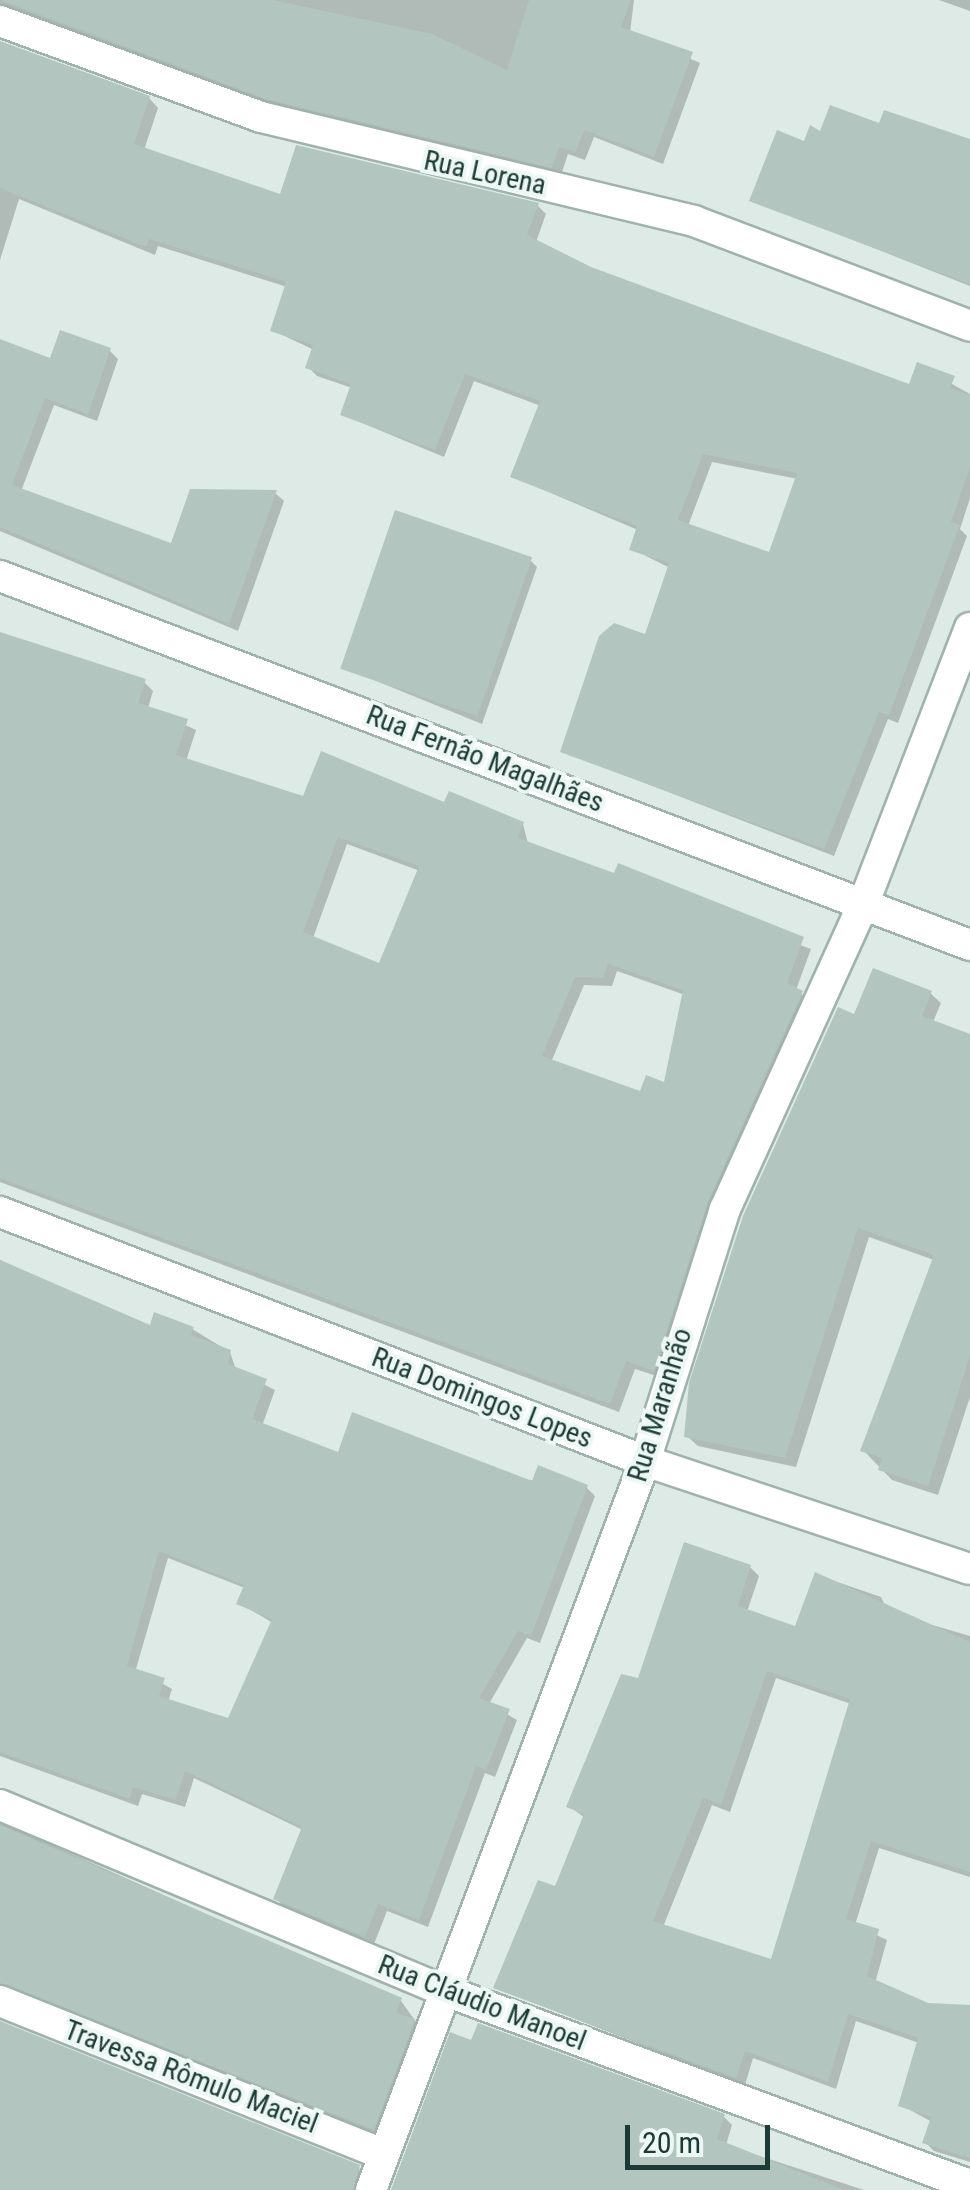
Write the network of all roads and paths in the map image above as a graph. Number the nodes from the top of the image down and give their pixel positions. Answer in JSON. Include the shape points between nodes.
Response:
{"nodes":[{"id":1,"x":0,"y":21,"type":"edge"},
{"id":2,"x":970,"y":326,"type":"edge"},
{"id":3,"x":0,"y":576,"type":"edge"},
{"id":4,"x":970,"y":628,"type":"edge"},
{"id":5,"x":862,"y":905,"type":"junction"},
{"id":6,"x":970,"y":944,"type":"edge"},
{"id":7,"x":0,"y":1212,"type":"edge"},
{"id":8,"x":645,"y":1461,"type":"junction"},
{"id":9,"x":970,"y":1569,"type":"edge"},
{"id":10,"x":0,"y":1805,"type":"edge"},
{"id":11,"x":443,"y":1990,"type":"junction"},
{"id":12,"x":0,"y":2001,"type":"edge"},
{"id":13,"x":382,"y":2154,"type":"junction"},
{"id":14,"x":970,"y":2184,"type":"edge"},
{"id":15,"x":372,"y":2190,"type":"edge"}],
"edges":[{"from":1,"to":2,"type":"street","name":"Rua Lorena","via":[[260,118],[694,221]]},
{"from":3,"to":5,"type":"street","name":"Rua Fernão Magalhães"},
{"from":4,"to":5,"type":"street","name":"Rua Maranhão"},
{"from":5,"to":6,"type":"street","name":"Rua Fernão Magalhães"},
{"from":5,"to":8,"type":"street","name":"Rua Maranhão","via":[[724,1209]]},
{"from":7,"to":8,"type":"street","name":"Rua Domingos Lopes"},
{"from":8,"to":9,"type":"street","name":"Rua Domingos Lopes"},
{"from":8,"to":11,"type":"street","name":"Rua Maranhão"},
{"from":10,"to":11,"type":"street","name":"Rua Cláudio Manoel"},
{"from":11,"to":13,"type":"street","name":"Rua Maranhão"},
{"from":11,"to":14,"type":"street","name":"Rua Cláudio Manoel"},
{"from":12,"to":13,"type":"street","name":"Travessa Rômulo Maciel"},
{"from":13,"to":15,"type":"street","name":"Rua Maranhão"}]}
